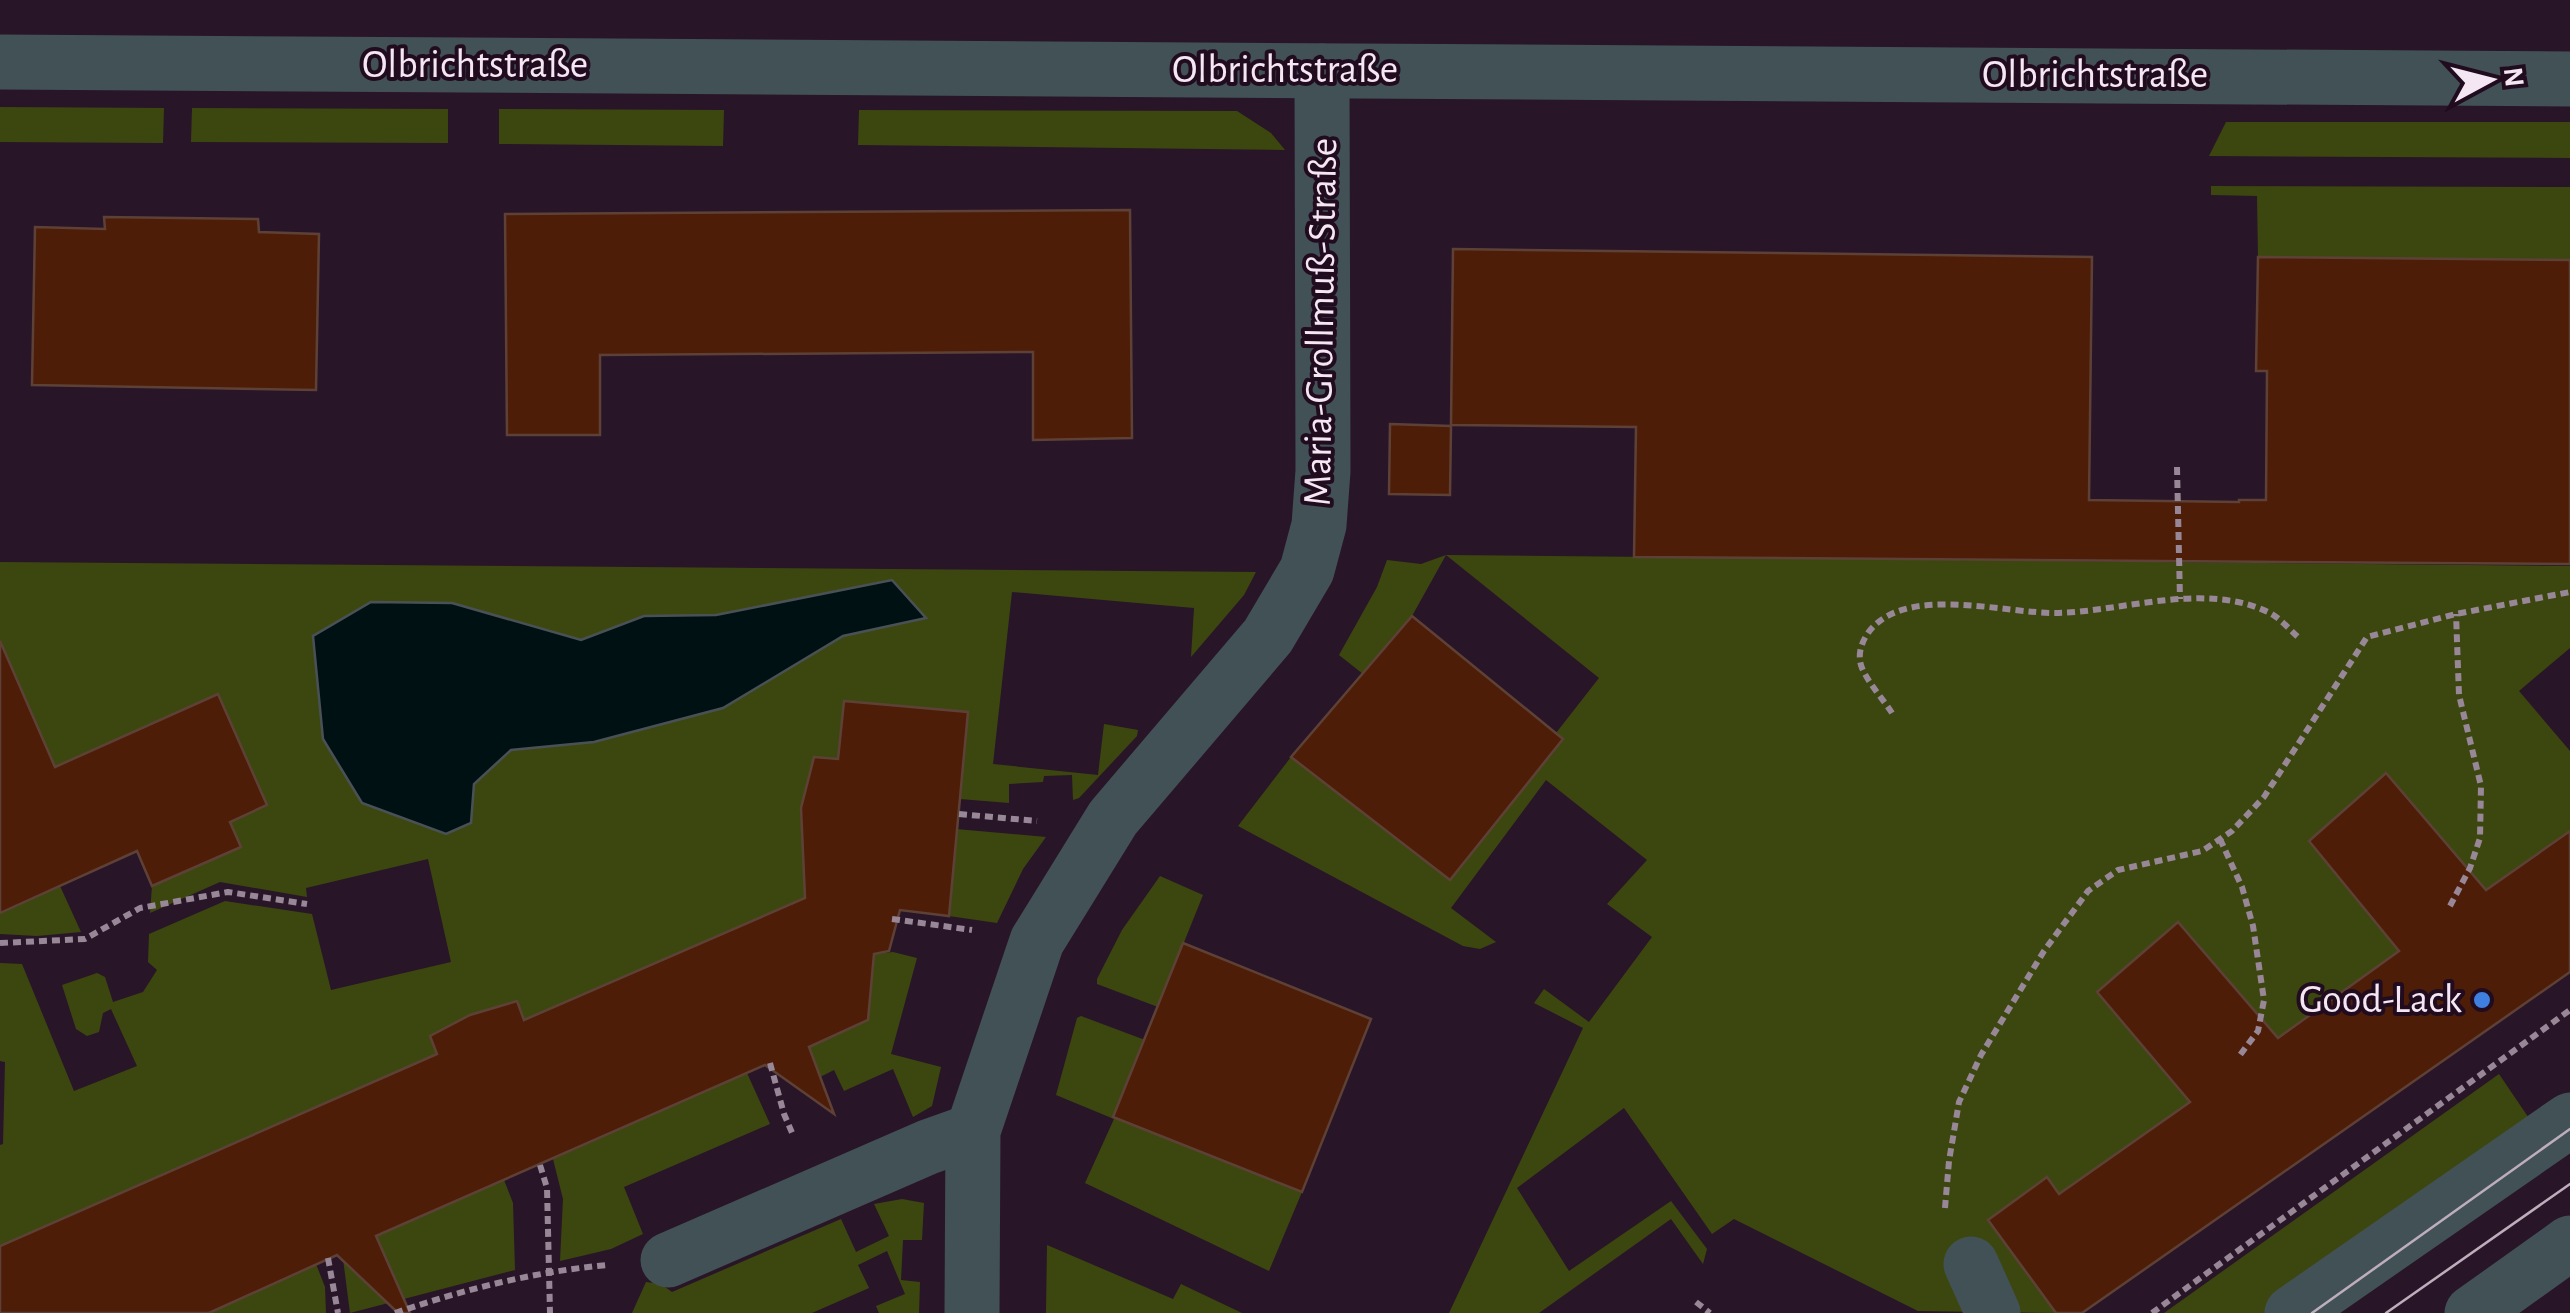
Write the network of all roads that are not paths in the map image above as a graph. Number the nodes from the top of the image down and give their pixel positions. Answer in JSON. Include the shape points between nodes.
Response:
{"nodes":[{"id":1,"x":0,"y":62,"type":"edge"},
{"id":2,"x":1322,"y":71,"type":"junction"},
{"id":3,"x":2570,"y":78,"type":"edge"},
{"id":4,"x":2570,"y":1120,"type":"edge"},
{"id":5,"x":974,"y":1131,"type":"junction"},
{"id":6,"x":1957,"y":1241,"type":"road end"},
{"id":7,"x":2570,"y":1243,"type":"edge"},
{"id":8,"x":668,"y":1260,"type":"road end"},
{"id":9,"x":972,"y":1313,"type":"edge"},
{"id":10,"x":1994,"y":1313,"type":"edge"},
{"id":11,"x":2292,"y":1313,"type":"edge"},
{"id":12,"x":2472,"y":1313,"type":"edge"}],
"edges":[{"from":1,"to":2,"type":"street","name":"Olbrichtstraße"},
{"from":2,"to":3,"type":"street","name":"Olbrichtstraße"},
{"from":2,"to":5,"type":"street","name":"Maria-Grollmuß-Straße","via":[[1323,471],[1307,570],[1268,636],[1113,818],[1037,941]]},
{"from":4,"to":11,"type":"street"},
{"from":5,"to":8,"type":"street"},
{"from":5,"to":9,"type":"street","name":"Maria-Grollmuß-Straße"},
{"from":6,"to":10,"type":"street"},
{"from":7,"to":12,"type":"street"}]}
